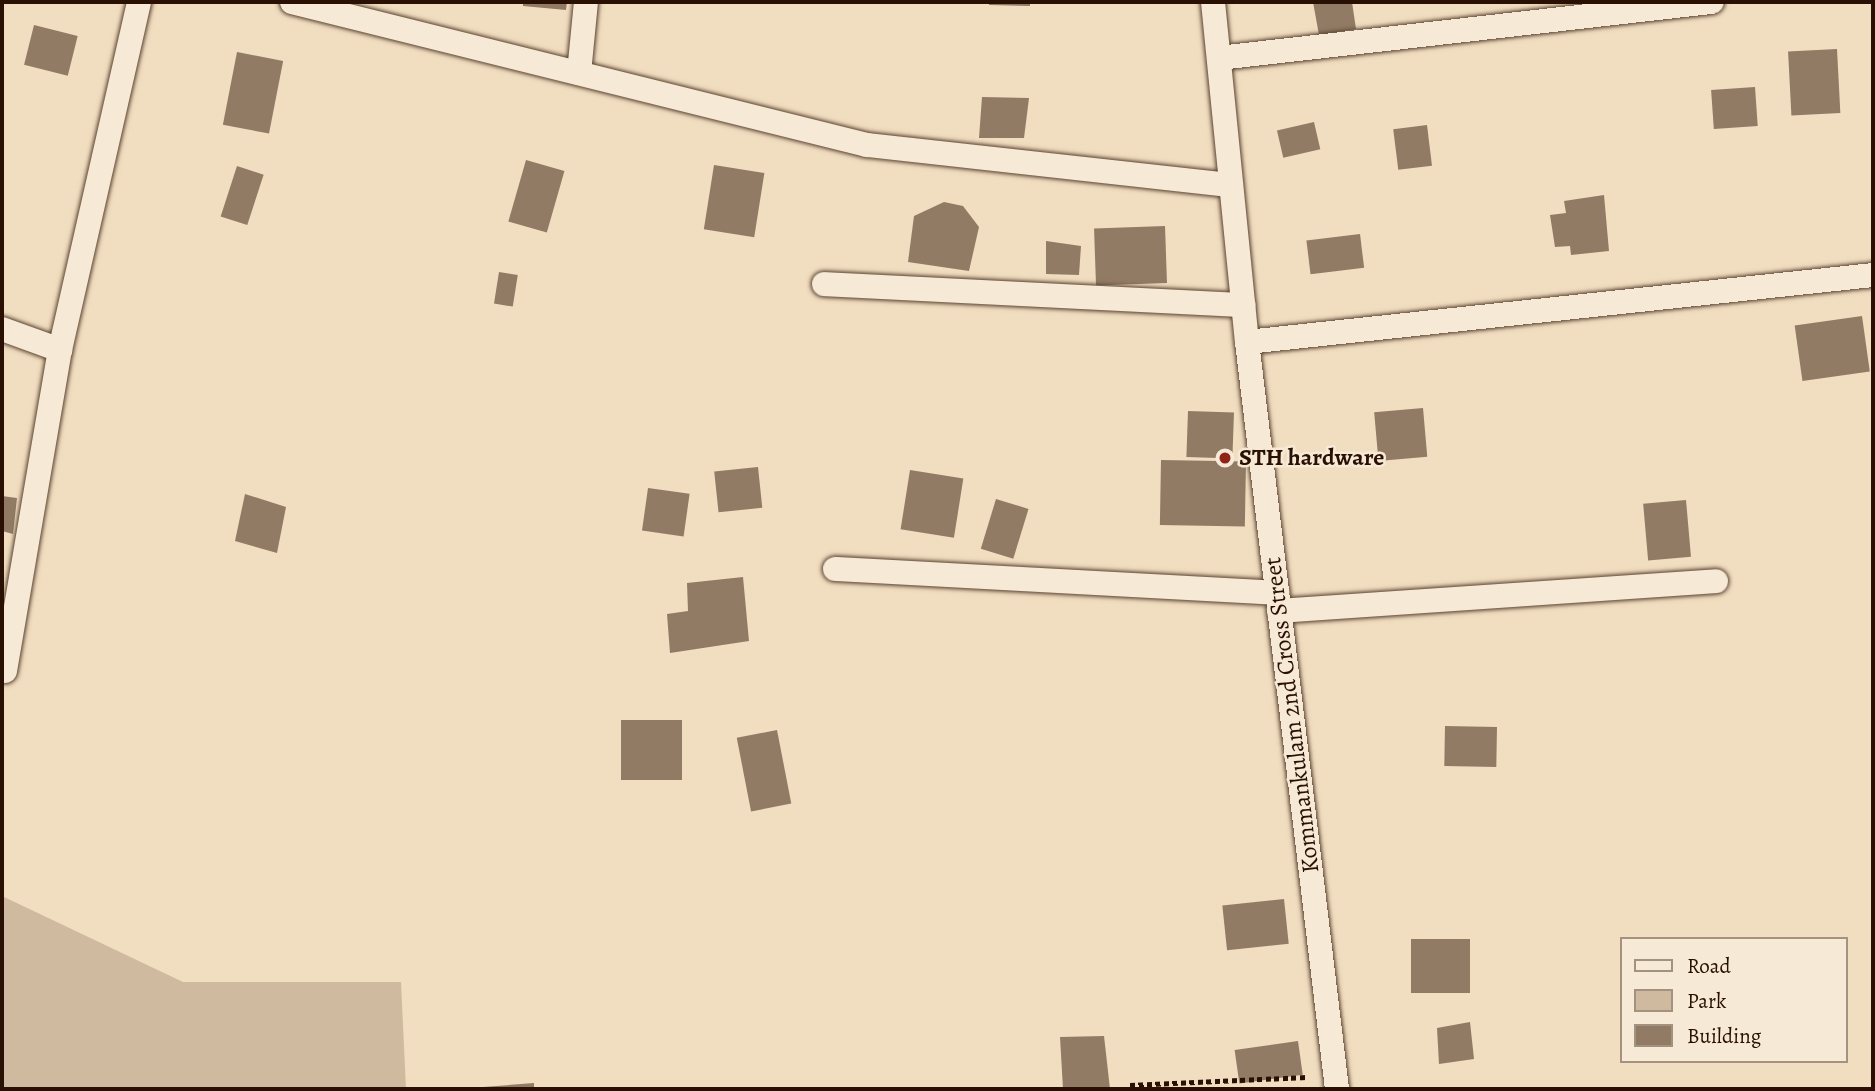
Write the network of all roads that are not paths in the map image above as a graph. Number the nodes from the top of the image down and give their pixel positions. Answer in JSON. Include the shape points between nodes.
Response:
{"nodes":[{"id":1,"x":139,"y":2,"type":"edge"},
{"id":2,"x":292,"y":2,"type":"edge"},
{"id":3,"x":586,"y":2,"type":"edge"},
{"id":4,"x":1213,"y":2,"type":"edge"},
{"id":5,"x":1712,"y":2,"type":"edge"},
{"id":6,"x":1219,"y":58,"type":"junction"},
{"id":7,"x":579,"y":73,"type":"junction"},
{"id":8,"x":1231,"y":185,"type":"junction"},
{"id":9,"x":1873,"y":275,"type":"edge"},
{"id":10,"x":824,"y":284,"type":"dead end"},
{"id":11,"x":1243,"y":306,"type":"junction"},
{"id":12,"x":2,"y":329,"type":"edge"},
{"id":13,"x":1247,"y":341,"type":"junction"},
{"id":14,"x":60,"y":350,"type":"junction"},
{"id":15,"x":835,"y":569,"type":"dead end"},
{"id":16,"x":1716,"y":581,"type":"dead end"},
{"id":17,"x":1278,"y":602,"type":"junction"},
{"id":18,"x":5,"y":671,"type":"dead end"},
{"id":19,"x":1336,"y":1082,"type":"edge"}],
"edges":[{"from":1,"to":14,"type":"street"},
{"from":2,"to":7,"type":"street"},
{"from":3,"to":7,"type":"street"},
{"from":4,"to":6,"type":"street","name":"Kommankulam 2nd Cross Street"},
{"from":5,"to":6,"type":"street"},
{"from":6,"to":8,"type":"street","name":"Kommankulam 2nd Cross Street"},
{"from":7,"to":8,"type":"street","via":[[867,145]]},
{"from":8,"to":11,"type":"street","name":"Kommankulam 2nd Cross Street"},
{"from":9,"to":13,"type":"street"},
{"from":10,"to":11,"type":"street"},
{"from":11,"to":13,"type":"street","name":"Kommankulam 2nd Cross Street"},
{"from":12,"to":14,"type":"street"},
{"from":13,"to":17,"type":"street","name":"Kommankulam 2nd Cross Street"},
{"from":14,"to":18,"type":"street"},
{"from":15,"to":17,"type":"street"},
{"from":16,"to":17,"type":"street"},
{"from":17,"to":19,"type":"street","name":"Kommankulam 2nd Cross Street"}]}
